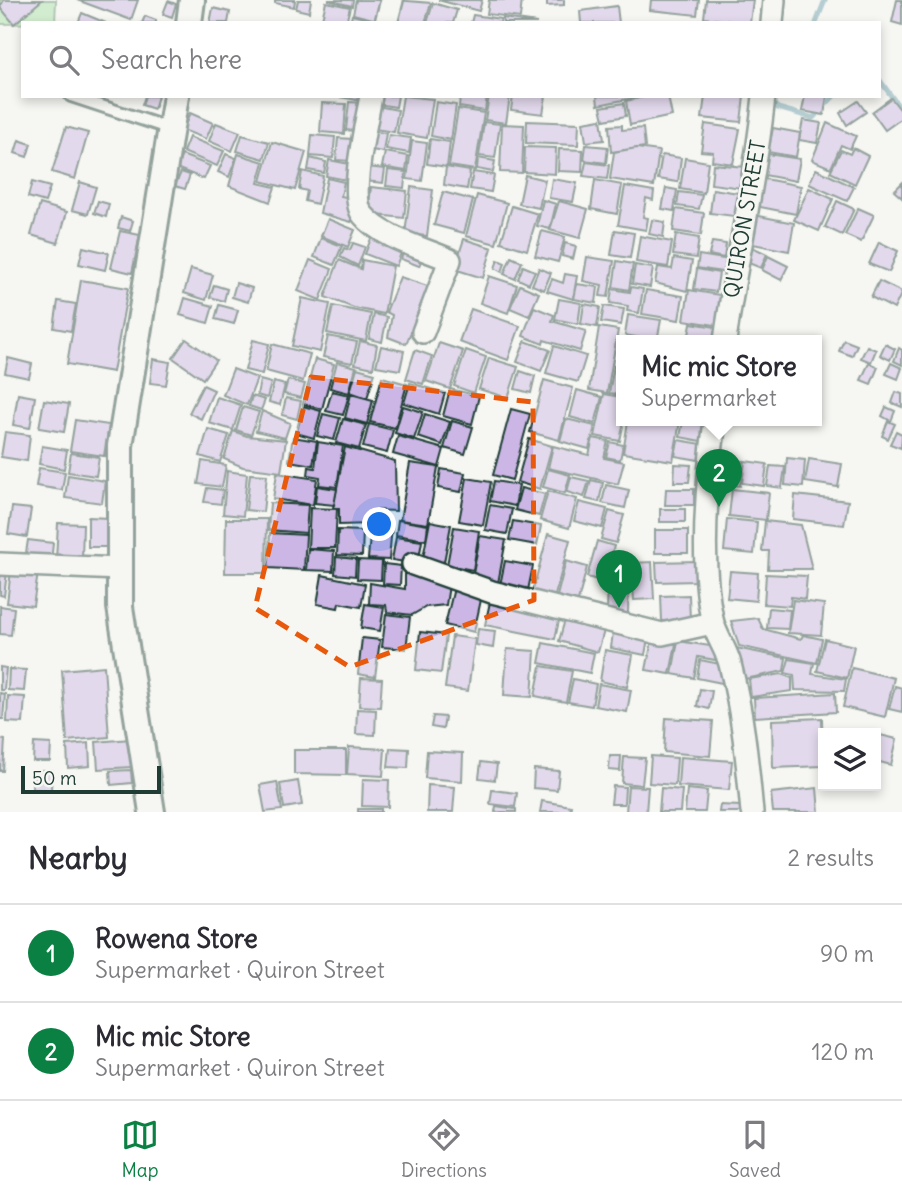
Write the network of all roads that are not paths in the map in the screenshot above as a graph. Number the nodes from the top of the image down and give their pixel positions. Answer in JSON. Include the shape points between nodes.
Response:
{"nodes":[{"id":1,"x":192,"y":0,"type":"edge"},
{"id":2,"x":392,"y":0,"type":"edge"},
{"id":3,"x":774,"y":0,"type":"edge"},
{"id":4,"x":188,"y":21,"type":"edge"},
{"id":5,"x":387,"y":21,"type":"edge"},
{"id":6,"x":772,"y":21,"type":"edge"},
{"id":7,"x":77,"y":98,"type":"edge"},
{"id":8,"x":176,"y":98,"type":"edge"},
{"id":9,"x":371,"y":98,"type":"edge"},
{"id":10,"x":764,"y":98,"type":"edge"},
{"id":11,"x":171,"y":129,"type":"junction"},
{"id":12,"x":423,"y":332,"type":"dead end"},
{"id":13,"x":726,"y":335,"type":"edge"},
{"id":14,"x":714,"y":426,"type":"edge"},
{"id":15,"x":0,"y":564,"type":"edge"},
{"id":16,"x":413,"y":564,"type":"dead end"},
{"id":17,"x":120,"y":569,"type":"junction"},
{"id":18,"x":712,"y":623,"type":"junction"},
{"id":19,"x":152,"y":812,"type":"edge"},
{"id":20,"x":752,"y":812,"type":"edge"}],
"edges":[{"from":1,"to":4,"type":"street"},
{"from":2,"to":5,"type":"street"},
{"from":3,"to":6,"type":"street"},
{"from":7,"to":11,"type":"lane"},
{"from":8,"to":11,"type":"street"},
{"from":9,"to":12,"type":"street","via":[[357,191],[360,212],[376,227],[450,260]]},
{"from":10,"to":13,"type":"street","name":"QUIRON STREET","via":[[758,162]]},
{"from":11,"to":17,"type":"street","via":[[120,446]]},
{"from":14,"to":18,"type":"street","via":[[708,471]]},
{"from":15,"to":17,"type":"street"},
{"from":16,"to":18,"type":"street","via":[[492,592],[662,634]]},
{"from":17,"to":19,"type":"street","via":[[120,607]]},
{"from":18,"to":20,"type":"street","via":[[727,651],[744,719]]}]}
